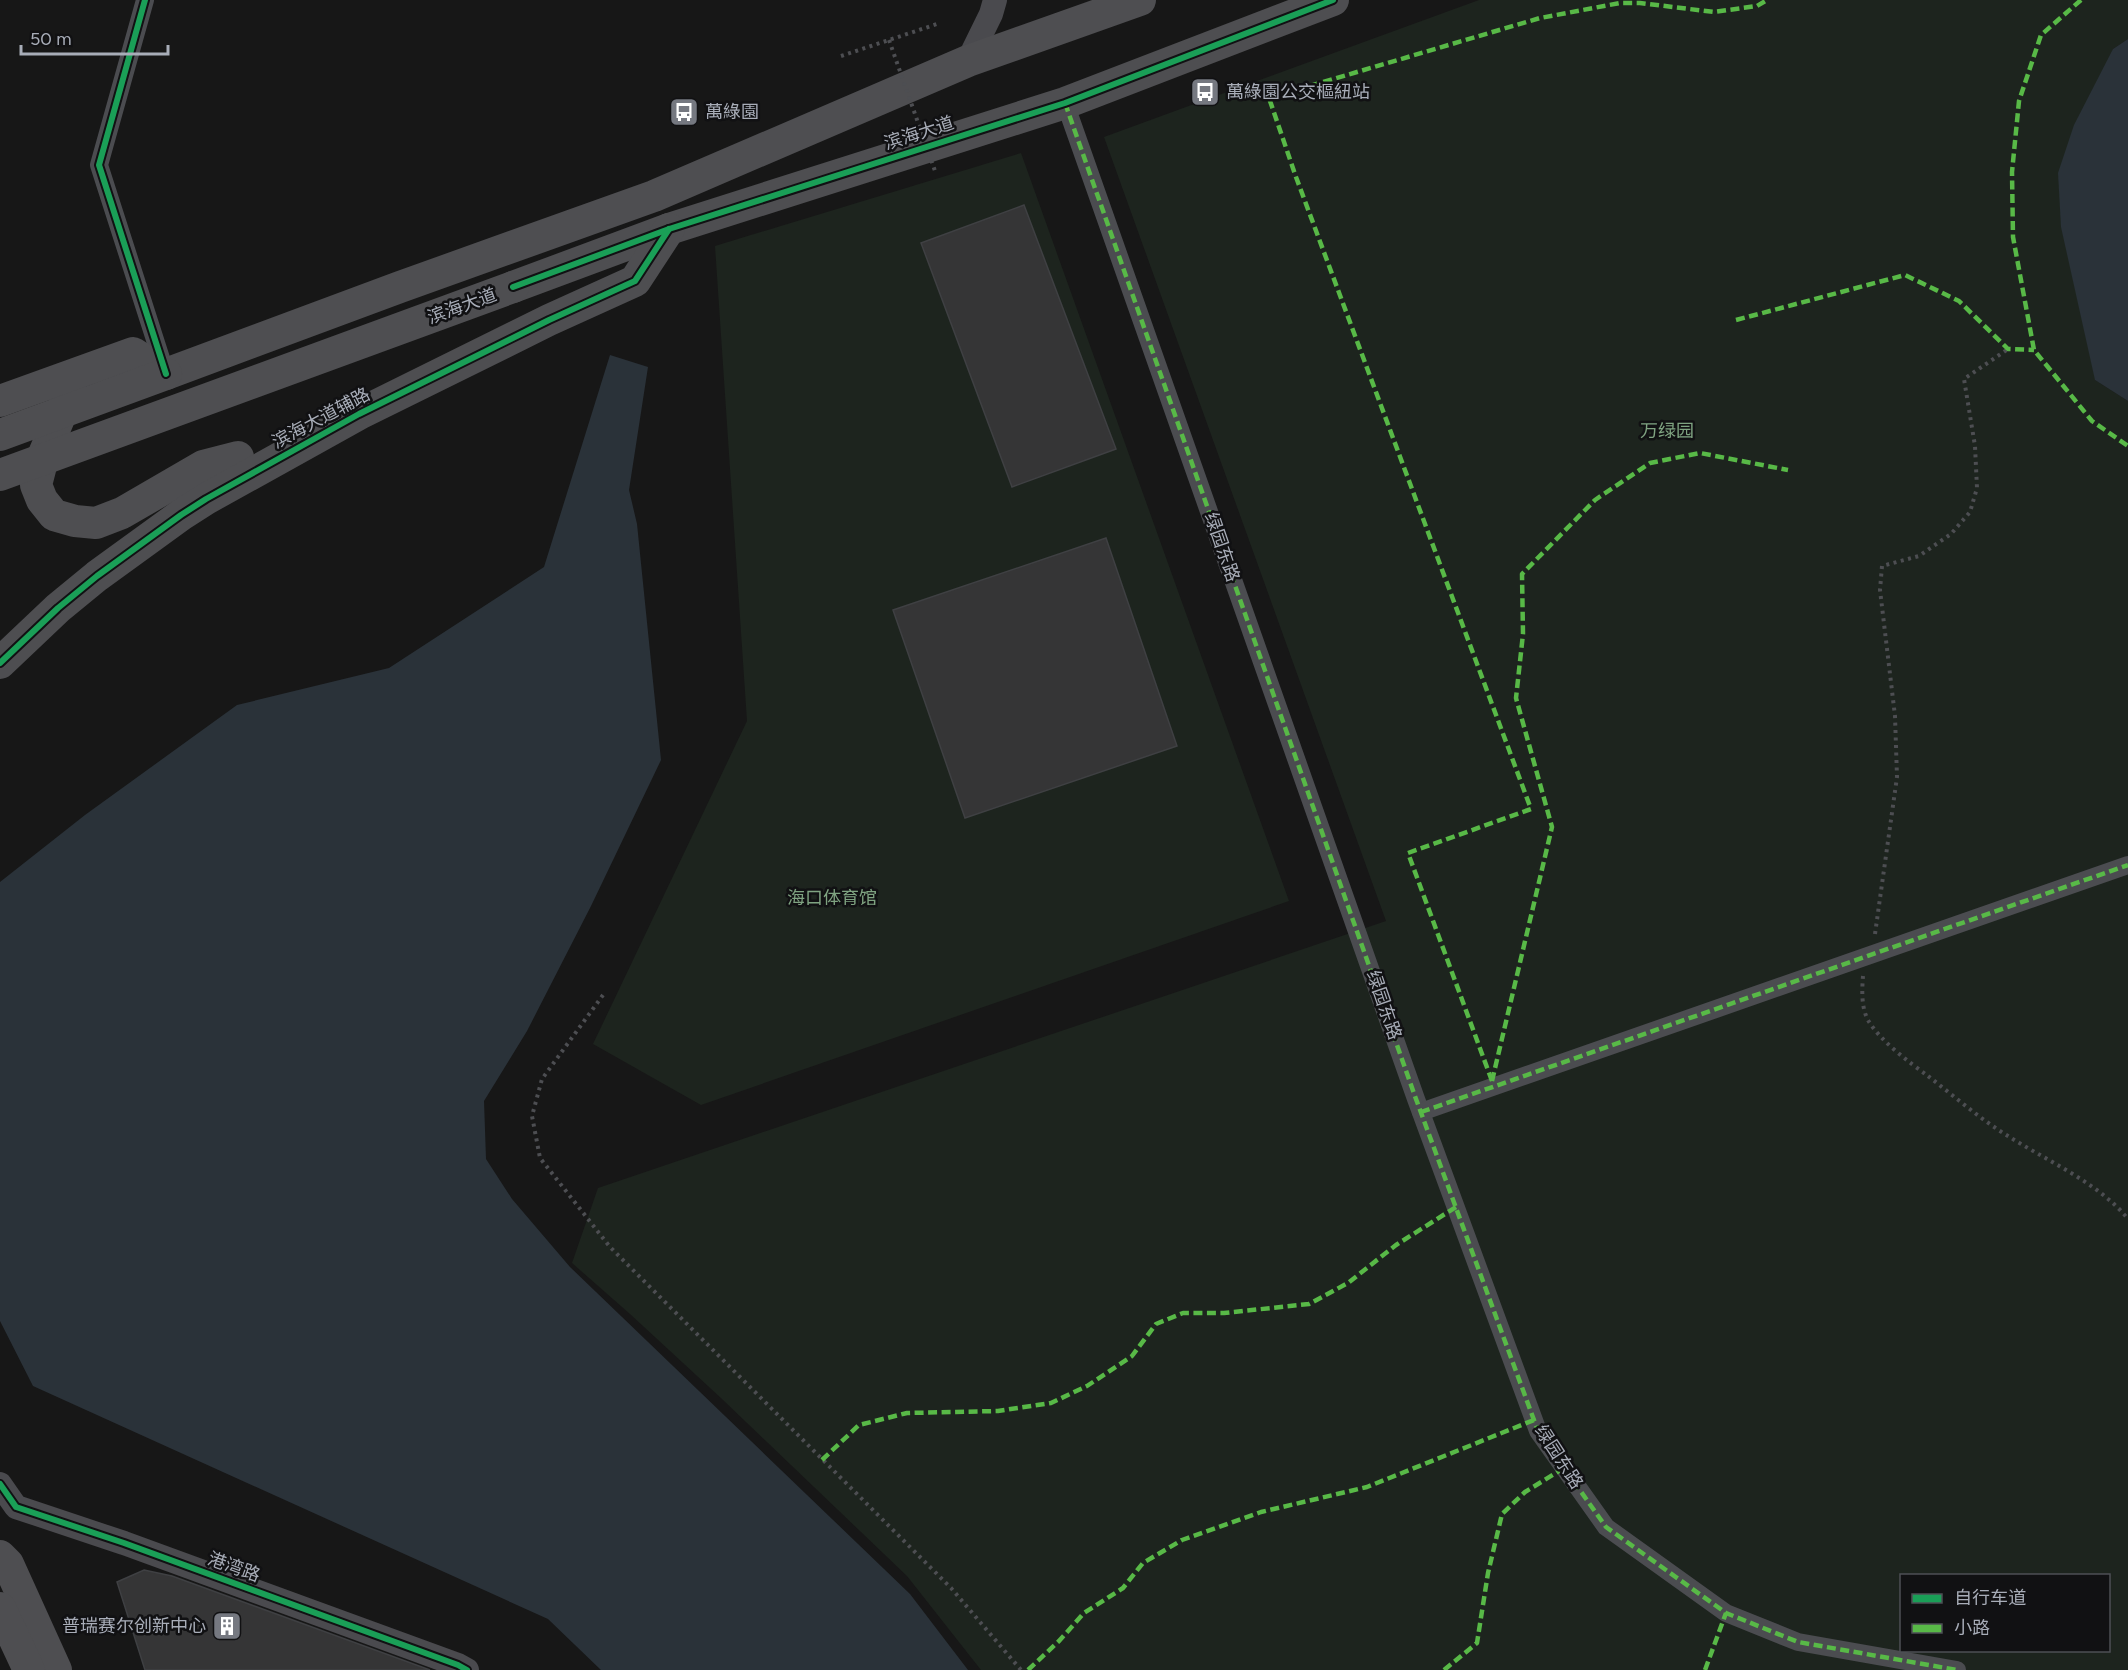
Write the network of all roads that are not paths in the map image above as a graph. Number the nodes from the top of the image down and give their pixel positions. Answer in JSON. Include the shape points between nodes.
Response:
{"nodes":[{"id":1,"x":145,"y":0,"type":"edge"},
{"id":2,"x":995,"y":0,"type":"edge"},
{"id":3,"x":1140,"y":0,"type":"edge"},
{"id":4,"x":1333,"y":0,"type":"edge"},
{"id":5,"x":968,"y":61,"type":"junction"},
{"id":6,"x":1065,"y":103,"type":"junction"},
{"id":7,"x":669,"y":229,"type":"junction"},
{"id":8,"x":79,"y":372,"type":"junction"},
{"id":9,"x":166,"y":374,"type":"junction"},
{"id":10,"x":0,"y":401,"type":"edge"},
{"id":11,"x":0,"y":435,"type":"edge"},
{"id":12,"x":238,"y":457,"type":"junction"},
{"id":13,"x":0,"y":475,"type":"edge"},
{"id":14,"x":0,"y":640,"type":"edge"},
{"id":15,"x":0,"y":663,"type":"edge"},
{"id":16,"x":2128,"y":865,"type":"edge"},
{"id":17,"x":1421,"y":1112,"type":"junction"},
{"id":18,"x":0,"y":1484,"type":"edge"},
{"id":19,"x":8,"y":1509,"type":"edge"},
{"id":20,"x":0,"y":1556,"type":"edge"},
{"id":21,"x":0,"y":1608,"type":"edge"},
{"id":22,"x":29,"y":1670,"type":"edge"},
{"id":23,"x":56,"y":1670,"type":"edge"},
{"id":24,"x":467,"y":1670,"type":"edge"},
{"id":25,"x":1958,"y":1670,"type":"edge"}],
"edges":[{"from":1,"to":9,"type":"street","via":[[99,165]]},
{"from":2,"to":5,"type":"street"},
{"from":3,"to":5,"type":"highway"},
{"from":4,"to":6,"type":"highway","name":"滨海大道"},
{"from":5,"to":9,"type":"highway","via":[[654,196]]},
{"from":6,"to":7,"type":"highway","name":"滨海大道"},
{"from":6,"to":17,"type":"street","name":"绿园东路"},
{"from":7,"to":12,"type":"highway","via":[[615,271],[484,330]]},
{"from":7,"to":13,"type":"highway","name":"滨海大道","bridge":true},
{"from":7,"to":15,"type":"highway","name":"滨海大道辅路","via":[[635,281],[359,414],[181,515],[97,576]]},
{"from":8,"to":9,"type":"highway","via":[[133,353]]},
{"from":8,"to":10,"type":"highway"},
{"from":8,"to":12,"type":"highway","via":[[44,454],[36,485],[54,515],[96,523],[122,513],[203,466]]},
{"from":9,"to":11,"type":"highway","bridge":true},
{"from":12,"to":14,"type":"highway","via":[[154,508],[102,547]]},
{"from":16,"to":17,"type":"street"},
{"from":17,"to":25,"type":"street","name":"绿园东路","via":[[1538,1431],[1606,1527],[1726,1613],[1798,1642]]},
{"from":18,"to":19,"type":"street","name":"港湾路"},
{"from":19,"to":24,"type":"street","name":"港湾路","via":[[124,1543]]},
{"from":20,"to":23,"type":"highway","via":[[8,1564]]},
{"from":21,"to":22,"type":"highway"}]}
